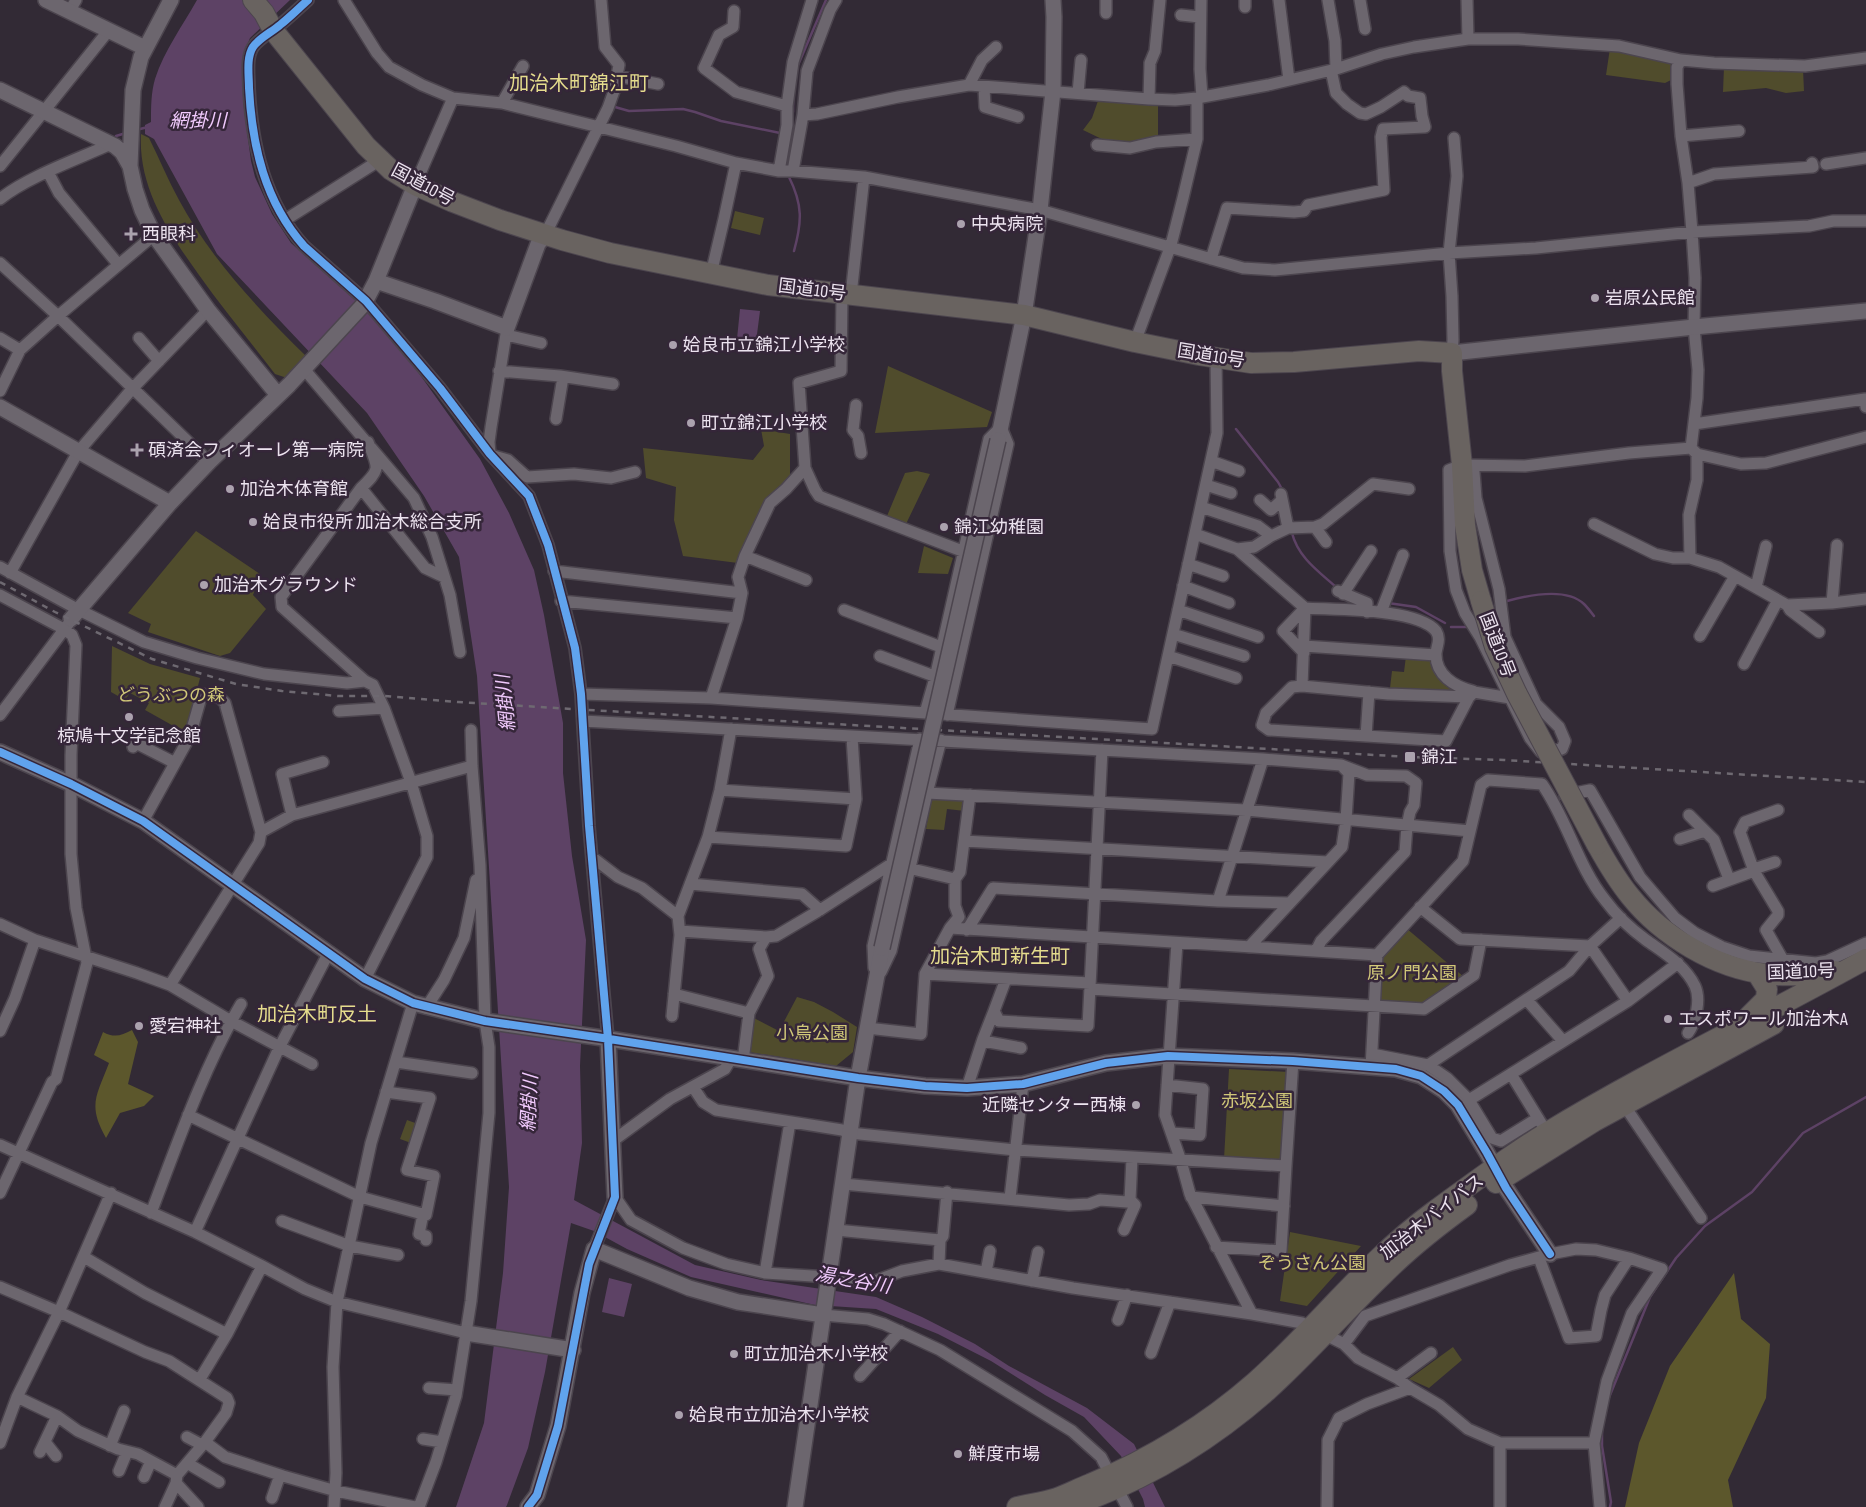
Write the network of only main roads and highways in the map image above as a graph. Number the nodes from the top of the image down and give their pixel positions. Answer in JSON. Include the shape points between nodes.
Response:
{"nodes":[{"id":1,"x":253,"y":0,"type":"edge"},
{"id":2,"x":1866,"y":959,"type":"edge"},
{"id":3,"x":1866,"y":968,"type":"edge"},
{"id":4,"x":1846,"y":970,"type":"junction"},
{"id":5,"x":1757,"y":973,"type":"junction"},
{"id":6,"x":1866,"y":973,"type":"edge"},
{"id":7,"x":1732,"y":1030,"type":"junction"},
{"id":8,"x":1498,"y":1174,"type":"junction"},
{"id":9,"x":1118,"y":1479,"type":"junction"},
{"id":10,"x":1017,"y":1507,"type":"edge"},
{"id":11,"x":1068,"y":1507,"type":"edge"}],
"edges":[{"from":1,"to":5,"type":"highway","name":"国道10号","bridge":true,"via":[[366,146],[391,170],[415,185],[460,205],[545,235],[610,253],[768,285],[1024,315],[1135,342],[1251,363],[1419,351],[1452,353],[1465,525],[1472,570],[1495,647],[1517,694],[1597,845],[1626,891],[1649,917],[1688,947]]},
{"from":2,"to":4,"type":"highway","name":"国道10号"},
{"from":3,"to":4,"type":"highway","name":"国道10号"},
{"from":4,"to":5,"type":"highway","name":"国道10号","via":[[1792,975]]},
{"from":4,"to":7,"type":"highway","name":"加治木バイパス"},
{"from":5,"to":7,"type":"highway","via":[[1767,989],[1766,999]]},
{"from":6,"to":8,"type":"highway","name":"加治木バイパス"},
{"from":7,"to":8,"type":"highway","name":"加治木バイパス","via":[[1542,1125]]},
{"from":8,"to":9,"type":"highway","name":"加治木バイパス","via":[[1317,1331],[1268,1390],[1234,1418],[1213,1434]]},
{"from":9,"to":10,"type":"highway","name":"加治木バイパス"},
{"from":9,"to":11,"type":"highway","name":"加治木バイパス"}]}
